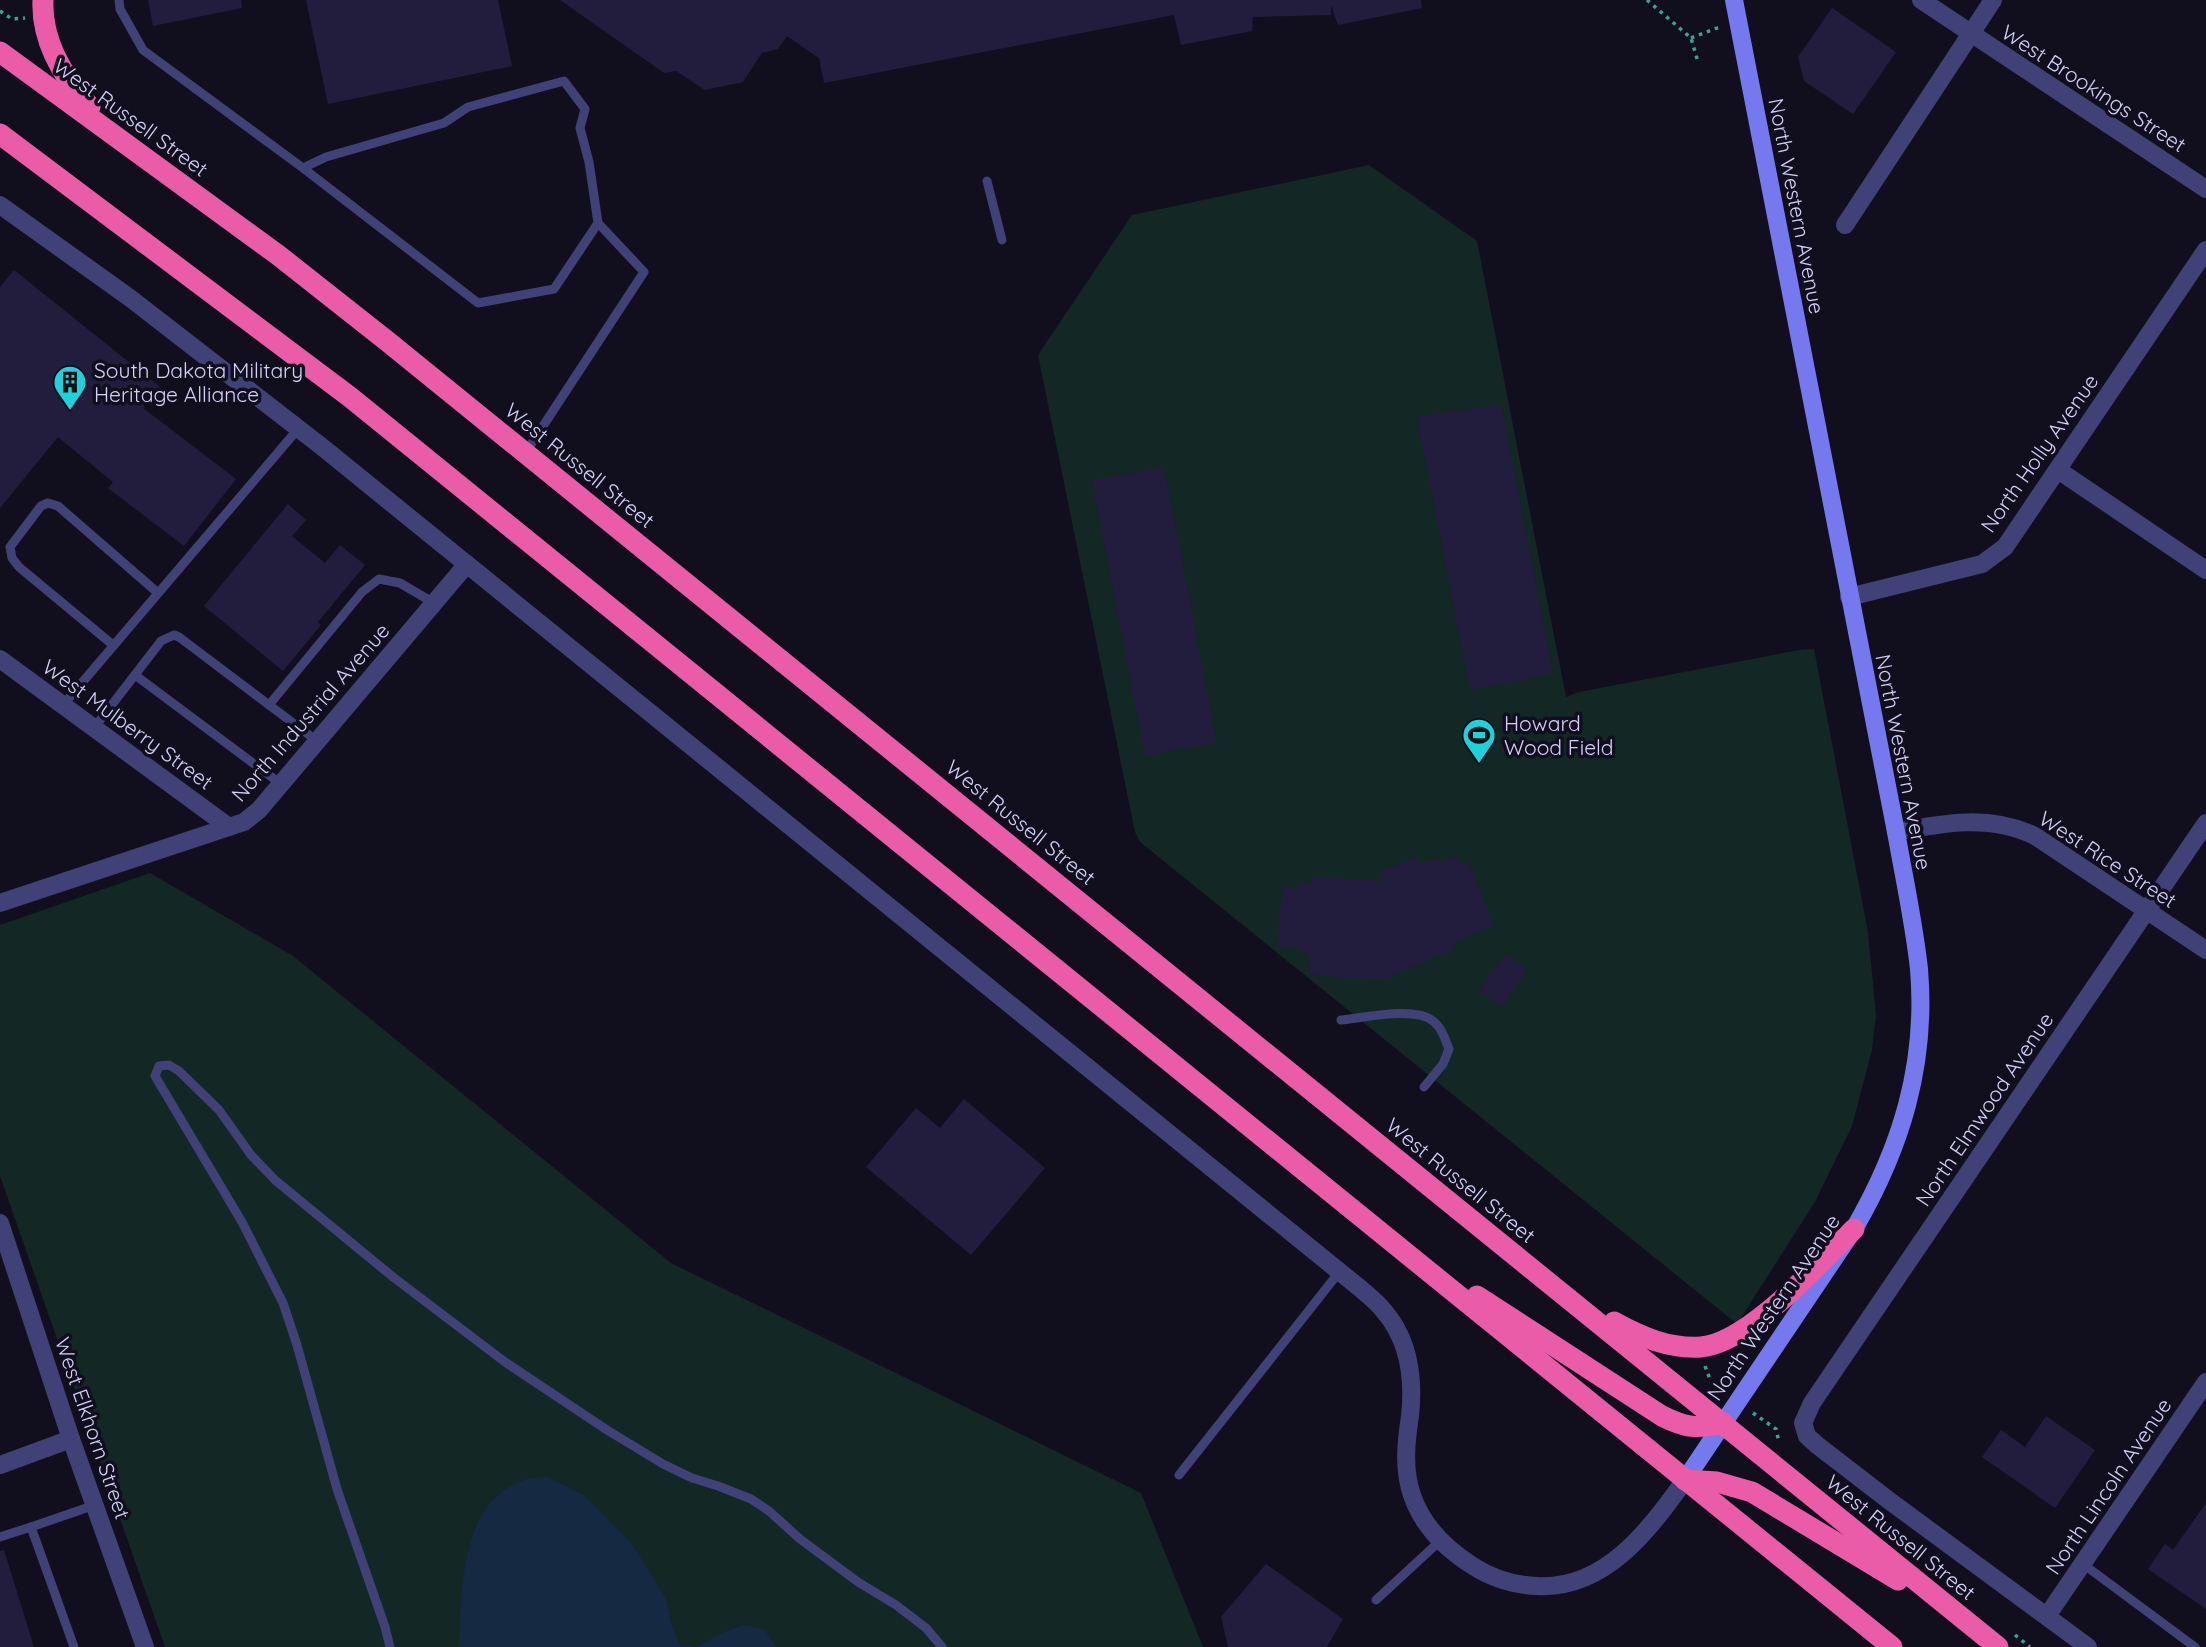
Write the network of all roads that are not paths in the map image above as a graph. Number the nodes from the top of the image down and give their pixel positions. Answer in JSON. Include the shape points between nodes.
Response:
{"nodes":[{"id":1,"x":43,"y":0,"type":"edge"},
{"id":2,"x":119,"y":0,"type":"edge"},
{"id":3,"x":1734,"y":0,"type":"edge"},
{"id":4,"x":1921,"y":0,"type":"edge"},
{"id":5,"x":1993,"y":0,"type":"edge"},
{"id":6,"x":1970,"y":33,"type":"junction"},
{"id":7,"x":0,"y":52,"type":"edge"},
{"id":8,"x":0,"y":134,"type":"edge"},
{"id":9,"x":123,"y":141,"type":"junction"},
{"id":10,"x":303,"y":168,"type":"junction"},
{"id":11,"x":987,"y":181,"type":"dead end"},
{"id":12,"x":2206,"y":189,"type":"edge"},
{"id":13,"x":0,"y":205,"type":"edge"},
{"id":14,"x":598,"y":223,"type":"junction"},
{"id":15,"x":1844,"y":225,"type":"dead end"},
{"id":16,"x":1002,"y":240,"type":"dead end"},
{"id":17,"x":2206,"y":250,"type":"edge"},
{"id":18,"x":298,"y":429,"type":"junction"},
{"id":19,"x":526,"y":452,"type":"junction"},
{"id":20,"x":2058,"y":470,"type":"junction"},
{"id":21,"x":467,"y":564,"type":"junction"},
{"id":22,"x":2206,"y":570,"type":"edge"},
{"id":23,"x":158,"y":593,"type":"junction"},
{"id":24,"x":1849,"y":597,"type":"junction"},
{"id":25,"x":434,"y":603,"type":"junction"},
{"id":26,"x":113,"y":646,"type":"junction"},
{"id":27,"x":0,"y":659,"type":"edge"},
{"id":28,"x":135,"y":675,"type":"junction"},
{"id":29,"x":63,"y":705,"type":"junction"},
{"id":30,"x":269,"y":705,"type":"junction"},
{"id":31,"x":94,"y":728,"type":"junction"},
{"id":32,"x":317,"y":741,"type":"junction"},
{"id":33,"x":281,"y":784,"type":"junction"},
{"id":34,"x":2206,"y":823,"type":"edge"},
{"id":35,"x":229,"y":827,"type":"junction"},
{"id":36,"x":1896,"y":832,"type":"junction"},
{"id":37,"x":0,"y":903,"type":"edge"},
{"id":38,"x":2147,"y":911,"type":"junction"},
{"id":39,"x":2206,"y":950,"type":"edge"},
{"id":40,"x":1341,"y":1020,"type":"dead end"},
{"id":41,"x":1424,"y":1087,"type":"dead end"},
{"id":42,"x":0,"y":1223,"type":"edge"},
{"id":43,"x":1854,"y":1229,"type":"junction"},
{"id":44,"x":1407,"y":1254,"type":"junction"},
{"id":45,"x":1519,"y":1258,"type":"junction"},
{"id":46,"x":1340,"y":1271,"type":"junction"},
{"id":47,"x":2206,"y":1382,"type":"edge"},
{"id":48,"x":1723,"y":1423,"type":"junction"},
{"id":49,"x":1803,"y":1423,"type":"joint"},
{"id":50,"x":71,"y":1439,"type":"junction"},
{"id":51,"x":0,"y":1465,"type":"edge"},
{"id":52,"x":1179,"y":1475,"type":"dead end"},
{"id":53,"x":1685,"y":1480,"type":"junction"},
{"id":54,"x":95,"y":1505,"type":"junction"},
{"id":55,"x":31,"y":1527,"type":"junction"},
{"id":56,"x":0,"y":1537,"type":"edge"},
{"id":57,"x":1441,"y":1540,"type":"junction"},
{"id":58,"x":2083,"y":1564,"type":"junction"},
{"id":59,"x":1376,"y":1600,"type":"dead end"},
{"id":60,"x":2047,"y":1616,"type":"junction"},
{"id":61,"x":1963,"y":1619,"type":"junction"},
{"id":62,"x":74,"y":1647,"type":"edge"},
{"id":63,"x":145,"y":1647,"type":"edge"},
{"id":64,"x":390,"y":1647,"type":"edge"},
{"id":65,"x":942,"y":1647,"type":"edge"},
{"id":66,"x":1892,"y":1647,"type":"edge"},
{"id":67,"x":1998,"y":1647,"type":"edge"},
{"id":68,"x":2088,"y":1647,"type":"edge"},
{"id":69,"x":2195,"y":1647,"type":"edge"}],
"edges":[{"from":1,"to":9,"type":"highway","via":[[46,30],[64,74]]},
{"from":2,"to":10,"type":"lane","via":[[143,50]]},
{"from":3,"to":24,"type":"street","name":"North Western Avenue"},
{"from":4,"to":6,"type":"street","name":"West Brookings Street"},
{"from":5,"to":6,"type":"street"},
{"from":6,"to":12,"type":"street","name":"West Brookings Street"},
{"from":6,"to":15,"type":"street"},
{"from":7,"to":9,"type":"highway","name":"West Russell Street"},
{"from":8,"to":44,"type":"highway","via":[[350,397]]},
{"from":9,"to":19,"type":"highway","name":"West Russell Street","via":[[278,255]]},
{"from":10,"to":14,"type":"lane","via":[[478,303],[554,289]]},
{"from":10,"to":14,"type":"lane","via":[[444,123],[468,107],[564,81],[585,108],[580,128]]},
{"from":11,"to":16,"type":"lane"},
{"from":13,"to":18,"type":"street","via":[[130,298]]},
{"from":14,"to":19,"type":"lane","via":[[644,272]]},
{"from":17,"to":20,"type":"street","name":"North Holly Avenue"},
{"from":18,"to":21,"type":"street"},
{"from":18,"to":23,"type":"lane"},
{"from":19,"to":45,"type":"highway","name":"West Russell Street"},
{"from":20,"to":22,"type":"street"},
{"from":20,"to":24,"type":"street","name":"North Holly Avenue","via":[[2005,547],[1982,564]]},
{"from":21,"to":25,"type":"street","name":"North Industrial Avenue"},
{"from":21,"to":46,"type":"street"},
{"from":23,"to":26,"type":"lane"},
{"from":23,"to":26,"type":"lane","via":[[58,506],[41,506],[9,547],[12,558]]},
{"from":24,"to":36,"type":"street","name":"North Western Avenue"},
{"from":25,"to":30,"type":"lane","via":[[400,583],[379,579],[362,592]]},
{"from":25,"to":32,"type":"street","name":"North Industrial Avenue"},
{"from":26,"to":29,"type":"lane"},
{"from":27,"to":29,"type":"street","name":"West Mulberry Street"},
{"from":28,"to":30,"type":"lane","via":[[161,641],[179,636]]},
{"from":28,"to":31,"type":"lane"},
{"from":28,"to":33,"type":"lane"},
{"from":29,"to":31,"type":"street","name":"West Mulberry Street"},
{"from":30,"to":32,"type":"lane"},
{"from":31,"to":35,"type":"street","name":"West Mulberry Street"},
{"from":32,"to":33,"type":"street","name":"North Industrial Avenue"},
{"from":33,"to":35,"type":"street","name":"North Industrial Avenue","via":[[244,822]]},
{"from":34,"to":38,"type":"street","name":"North Elmwood Avenue"},
{"from":35,"to":37,"type":"street","name":"North Industrial Avenue"},
{"from":36,"to":38,"type":"street","name":"West Rice Street","via":[[1946,822],[2009,825],[2035,836]]},
{"from":36,"to":43,"type":"street","name":"North Western Avenue","via":[[1919,969],[1918,1044],[1905,1118],[1876,1191]]},
{"from":38,"to":39,"type":"street","name":"West Rice Street"},
{"from":38,"to":49,"type":"street","name":"North Elmwood Avenue"},
{"from":40,"to":41,"type":"lane","via":[[1412,1013],[1432,1020],[1449,1049]]},
{"from":42,"to":50,"type":"street","name":"West Elkhorn Street"},
{"from":43,"to":45,"type":"highway","via":[[1752,1325],[1702,1347],[1658,1343],[1638,1335]]},
{"from":43,"to":48,"type":"street","name":"North Western Avenue"},
{"from":44,"to":48,"type":"highway","via":[[1661,1416],[1696,1428]]},
{"from":44,"to":53,"type":"highway"},
{"from":45,"to":48,"type":"highway","name":"West Russell Street"},
{"from":46,"to":52,"type":"lane"},
{"from":46,"to":57,"type":"street","via":[[1385,1311],[1401,1336],[1411,1386],[1407,1471],[1424,1519]]},
{"from":47,"to":58,"type":"street","name":"North Lincoln Avenue"},
{"from":48,"to":53,"type":"street","name":"North Western Avenue"},
{"from":48,"to":61,"type":"highway","name":"West Russell Street"},
{"from":49,"to":60,"type":"street","name":"West Russell Street","via":[[1807,1436],[1817,1445]]},
{"from":50,"to":51,"type":"street"},
{"from":50,"to":54,"type":"street","name":"West Elkhorn Street"},
{"from":53,"to":57,"type":"street","via":[[1628,1550],[1577,1582],[1549,1587],[1515,1585],[1485,1574]]},
{"from":53,"to":61,"type":"highway","via":[[1717,1482],[1752,1492]]},
{"from":53,"to":66,"type":"highway"},
{"from":54,"to":55,"type":"lane"},
{"from":54,"to":63,"type":"street","name":"West Elkhorn Street"},
{"from":55,"to":56,"type":"lane"},
{"from":55,"to":62,"type":"lane"},
{"from":57,"to":59,"type":"lane"},
{"from":58,"to":60,"type":"street","name":"North Lincoln Avenue"},
{"from":58,"to":69,"type":"lane"},
{"from":60,"to":68,"type":"street","name":"West Russell Street"},
{"from":61,"to":67,"type":"highway","name":"West Russell Street"},
{"from":64,"to":65,"type":"lane","via":[[337,1489],[283,1303],[242,1222],[155,1076],[159,1066],[179,1071],[219,1110],[275,1181],[505,1363],[663,1464],[751,1499],[926,1628]]}]}
